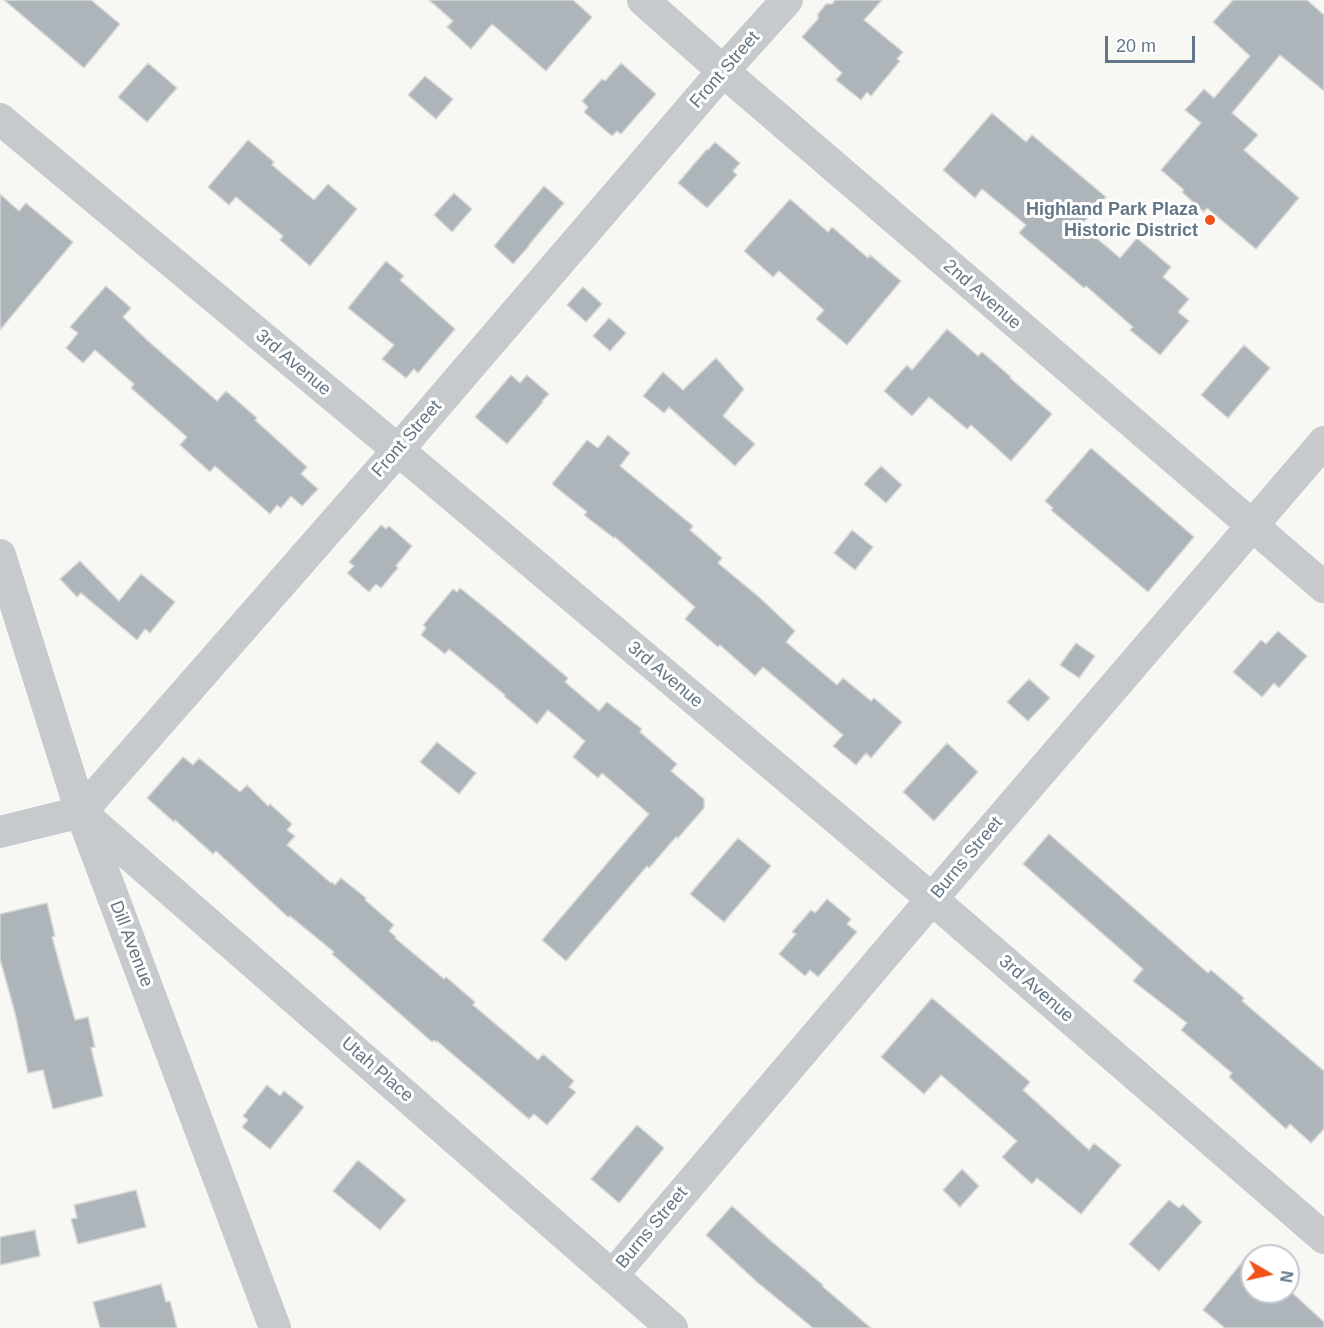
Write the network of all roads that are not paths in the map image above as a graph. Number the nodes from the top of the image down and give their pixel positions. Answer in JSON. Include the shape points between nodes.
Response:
{"nodes":[{"id":1,"x":643,"y":0,"type":"edge"},
{"id":2,"x":786,"y":0,"type":"edge"},
{"id":3,"x":723,"y":71,"type":"junction"},
{"id":4,"x":0,"y":119,"type":"edge"},
{"id":5,"x":1324,"y":442,"type":"edge"},
{"id":6,"x":398,"y":450,"type":"junction"},
{"id":7,"x":1251,"y":526,"type":"junction"},
{"id":8,"x":0,"y":555,"type":"edge"},
{"id":9,"x":1324,"y":587,"type":"edge"},
{"id":10,"x":81,"y":812,"type":"junction"},
{"id":11,"x":0,"y":832,"type":"edge"},
{"id":12,"x":932,"y":899,"type":"junction"},
{"id":13,"x":1324,"y":1238,"type":"edge"},
{"id":14,"x":612,"y":1276,"type":"junction"},
{"id":15,"x":275,"y":1328,"type":"edge"},
{"id":16,"x":672,"y":1328,"type":"edge"}],
"edges":[{"from":1,"to":3,"type":"street","name":"2nd Avenue"},
{"from":2,"to":3,"type":"street","name":"Front Street"},
{"from":3,"to":6,"type":"street","name":"Front Street"},
{"from":3,"to":7,"type":"street","name":"2nd Avenue"},
{"from":4,"to":6,"type":"street","name":"3rd Avenue"},
{"from":5,"to":7,"type":"street","name":"Burns Street"},
{"from":6,"to":10,"type":"street","name":"Front Street"},
{"from":6,"to":12,"type":"street","name":"3rd Avenue"},
{"from":7,"to":9,"type":"street","name":"2nd Avenue"},
{"from":7,"to":12,"type":"street","name":"Burns Street"},
{"from":8,"to":10,"type":"street","name":"Dill Avenue"},
{"from":10,"to":11,"type":"street"},
{"from":10,"to":14,"type":"street","name":"Utah Place"},
{"from":10,"to":15,"type":"street","name":"Dill Avenue"},
{"from":12,"to":13,"type":"street","name":"3rd Avenue"},
{"from":12,"to":14,"type":"street","name":"Burns Street"},
{"from":14,"to":16,"type":"street","name":"Utah Place"}]}
